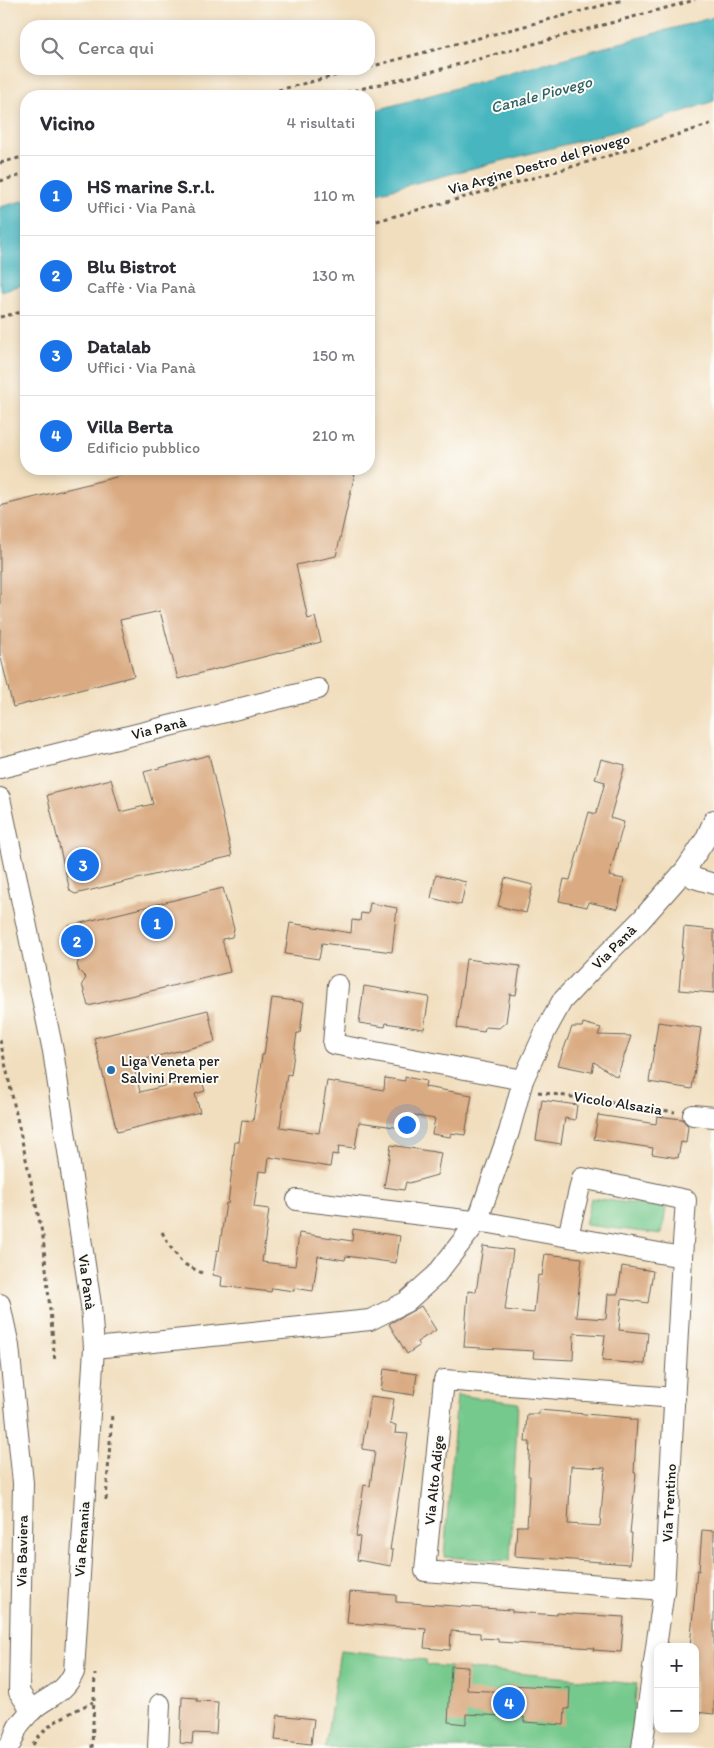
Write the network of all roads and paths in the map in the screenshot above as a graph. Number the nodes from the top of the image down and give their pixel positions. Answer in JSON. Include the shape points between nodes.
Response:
{"nodes":[{"id":1,"x":623,"y":0,"type":"edge"},
{"id":2,"x":695,"y":0,"type":"edge"},
{"id":3,"x":375,"y":65,"type":"edge"},
{"id":4,"x":337,"y":75,"type":"edge"},
{"id":5,"x":279,"y":90,"type":"edge"},
{"id":6,"x":355,"y":90,"type":"edge"},
{"id":7,"x":714,"y":123,"type":"edge"},
{"id":8,"x":20,"y":158,"type":"edge"},
{"id":9,"x":0,"y":163,"type":"edge"},
{"id":10,"x":20,"y":176,"type":"edge"},
{"id":11,"x":0,"y":181,"type":"edge"},
{"id":12,"x":375,"y":221,"type":"edge"},
{"id":13,"x":20,"y":312,"type":"edge"},
{"id":14,"x":0,"y":317,"type":"edge"},
{"id":15,"x":318,"y":689,"type":"dead end"},
{"id":16,"x":0,"y":768,"type":"edge"},
{"id":17,"x":0,"y":798,"type":"edge"},
{"id":18,"x":714,"y":820,"type":"edge"},
{"id":19,"x":686,"y":869,"type":"junction"},
{"id":20,"x":714,"y":884,"type":"edge"},
{"id":21,"x":338,"y":985,"type":"dead end"},
{"id":22,"x":0,"y":1040,"type":"edge"},
{"id":23,"x":522,"y":1084,"type":"junction"},
{"id":24,"x":693,"y":1115,"type":"joint"},
{"id":25,"x":714,"y":1118,"type":"edge"},
{"id":26,"x":297,"y":1200,"type":"dead end"},
{"id":27,"x":477,"y":1222,"type":"junction"},
{"id":28,"x":162,"y":1232,"type":"dead end"},
{"id":29,"x":568,"y":1236,"type":"junction"},
{"id":30,"x":682,"y":1258,"type":"junction"},
{"id":31,"x":202,"y":1273,"type":"dead end"},
{"id":32,"x":0,"y":1304,"type":"edge"},
{"id":33,"x":94,"y":1348,"type":"junction"},
{"id":34,"x":55,"y":1362,"type":"dead end"},
{"id":35,"x":675,"y":1398,"type":"junction"},
{"id":36,"x":664,"y":1590,"type":"junction"},
{"id":37,"x":93,"y":1702,"type":"dead end"},
{"id":38,"x":160,"y":1704,"type":"dead end"},
{"id":39,"x":32,"y":1711,"type":"junction"},
{"id":40,"x":9,"y":1747,"type":"edge"},
{"id":41,"x":32,"y":1748,"type":"edge"},
{"id":42,"x":158,"y":1748,"type":"edge"},
{"id":43,"x":642,"y":1748,"type":"edge"}],
"edges":[{"from":1,"to":3,"type":"path"},
{"from":2,"to":6,"type":"path"},
{"from":4,"to":5,"type":"path"},
{"from":7,"to":12,"type":"path","name":"Via Argine Destro del Piovego","via":[[524,182]]},
{"from":8,"to":9,"type":"path"},
{"from":10,"to":11,"type":"path"},
{"from":13,"to":14,"type":"path"},
{"from":15,"to":16,"type":"street","name":"Via Panà"},
{"from":17,"to":33,"type":"street","name":"Via Panà","via":[[53,1051],[91,1305]]},
{"from":18,"to":19,"type":"street","name":"Via Panà"},
{"from":19,"to":20,"type":"street","via":[[694,878]]},
{"from":19,"to":23,"type":"street","name":"Via Panà","via":[[562,1001]]},
{"from":21,"to":23,"type":"street","via":[[333,1044]]},
{"from":22,"to":34,"type":"path","via":[[43,1237]]},
{"from":23,"to":24,"type":"path","name":"Vicolo Alsazia"},
{"from":23,"to":27,"type":"street","name":"Via Panà","via":[[510,1132]]},
{"from":24,"to":25,"type":"street"},
{"from":26,"to":27,"type":"street"},
{"from":27,"to":29,"type":"street"},
{"from":27,"to":33,"type":"street","name":"Via Panà","via":[[436,1275],[406,1302],[370,1320]]},
{"from":28,"to":31,"type":"path","via":[[182,1264]]},
{"from":29,"to":30,"type":"street"},
{"from":29,"to":30,"type":"street","name":"Via Trentino","via":[[582,1178],[686,1200]]},
{"from":30,"to":35,"type":"street","name":"Via Trentino"},
{"from":32,"to":39,"type":"street","name":"Via Baviera","via":[[9,1346],[23,1483],[19,1692]]},
{"from":33,"to":39,"type":"street","name":"Via Renania","via":[[74,1672],[62,1691]]},
{"from":35,"to":36,"type":"street","name":"Via Trentino"},
{"from":35,"to":36,"type":"street","name":"Via Alto Adige","via":[[444,1380],[425,1571]]},
{"from":36,"to":43,"type":"street","name":"Via Trentino"},
{"from":37,"to":41,"type":"path","via":[[38,1735]]},
{"from":38,"to":42,"type":"street"},
{"from":39,"to":40,"type":"street","via":[[19,1725]]}]}
